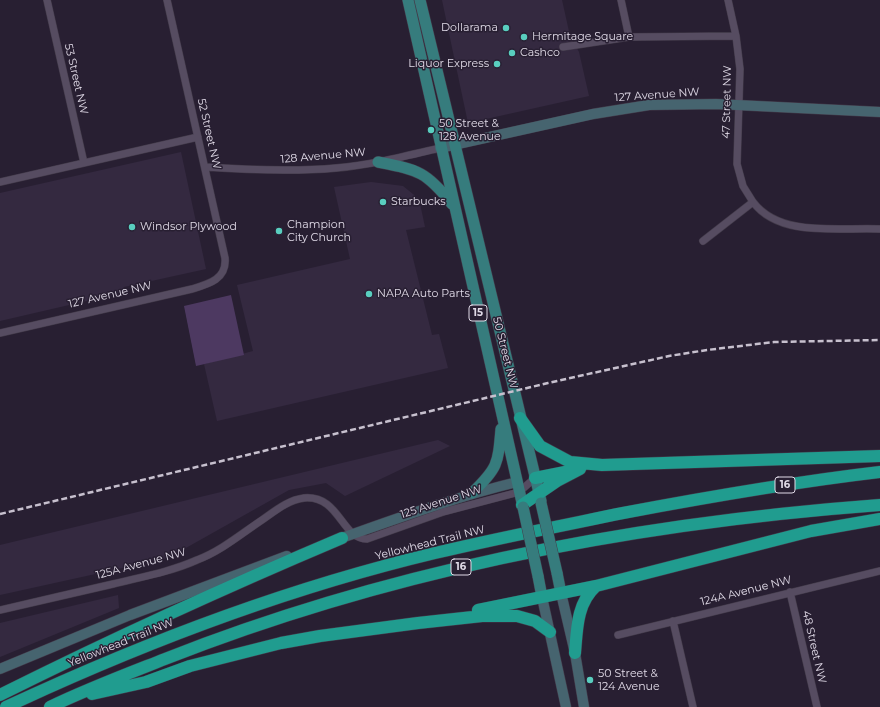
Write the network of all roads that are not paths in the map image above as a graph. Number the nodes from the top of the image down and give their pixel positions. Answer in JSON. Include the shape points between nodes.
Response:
{"nodes":[{"id":1,"x":47,"y":0,"type":"edge"},
{"id":2,"x":167,"y":0,"type":"edge"},
{"id":3,"x":408,"y":0,"type":"edge"},
{"id":4,"x":420,"y":0,"type":"edge"},
{"id":5,"x":621,"y":0,"type":"edge"},
{"id":6,"x":728,"y":0,"type":"edge"},
{"id":7,"x":736,"y":36,"type":"junction"},
{"id":8,"x":629,"y":38,"type":"junction"},
{"id":9,"x":563,"y":47,"type":"dead end"},
{"id":10,"x":740,"y":106,"type":"junction"},
{"id":11,"x":880,"y":112,"type":"edge"},
{"id":12,"x":198,"y":137,"type":"junction"},
{"id":13,"x":455,"y":145,"type":"junction"},
{"id":14,"x":440,"y":148,"type":"junction"},
{"id":15,"x":378,"y":162,"type":"junction"},
{"id":16,"x":84,"y":163,"type":"junction"},
{"id":17,"x":205,"y":167,"type":"junction"},
{"id":18,"x":0,"y":182,"type":"edge"},
{"id":19,"x":753,"y":202,"type":"junction"},
{"id":20,"x":454,"y":208,"type":"junction"},
{"id":21,"x":880,"y":229,"type":"edge"},
{"id":22,"x":703,"y":241,"type":"dead end"},
{"id":23,"x":223,"y":274,"type":"joint"},
{"id":24,"x":0,"y":332,"type":"edge"},
{"id":25,"x":502,"y":418,"type":"junction"},
{"id":26,"x":520,"y":418,"type":"junction"},
{"id":27,"x":880,"y":456,"type":"edge"},
{"id":28,"x":602,"y":465,"type":"junction"},
{"id":29,"x":580,"y":469,"type":"junction"},
{"id":30,"x":880,"y":472,"type":"edge"},
{"id":31,"x":535,"y":478,"type":"junction"},
{"id":32,"x":518,"y":487,"type":"junction"},
{"id":33,"x":472,"y":493,"type":"junction"},
{"id":34,"x":540,"y":498,"type":"junction"},
{"id":35,"x":880,"y":505,"type":"edge"},
{"id":36,"x":523,"y":506,"type":"junction"},
{"id":37,"x":880,"y":519,"type":"edge"},
{"id":38,"x":347,"y":536,"type":"junction"},
{"id":39,"x":880,"y":571,"type":"edge"},
{"id":40,"x":596,"y":586,"type":"junction"},
{"id":41,"x":790,"y":592,"type":"junction"},
{"id":42,"x":561,"y":593,"type":"junction"},
{"id":43,"x":542,"y":598,"type":"junction"},
{"id":44,"x":0,"y":610,"type":"edge"},
{"id":45,"x":673,"y":621,"type":"junction"},
{"id":46,"x":418,"y":623,"type":"junction"},
{"id":47,"x":550,"y":632,"type":"junction"},
{"id":48,"x":618,"y":634,"type":"dead end"},
{"id":49,"x":575,"y":653,"type":"junction"},
{"id":50,"x":0,"y":669,"type":"edge"},
{"id":51,"x":0,"y":695,"type":"edge"},
{"id":52,"x":55,"y":704,"type":"edge"},
{"id":53,"x":6,"y":707,"type":"edge"},
{"id":54,"x":566,"y":707,"type":"edge"},
{"id":55,"x":584,"y":707,"type":"edge"},
{"id":56,"x":693,"y":707,"type":"edge"},
{"id":57,"x":817,"y":707,"type":"edge"}],
"edges":[{"from":1,"to":16,"type":"street","name":"53 Street NW"},
{"from":2,"to":12,"type":"street","name":"52 Street NW"},
{"from":3,"to":14,"type":"main road","name":"50 Street NW"},
{"from":4,"to":13,"type":"main road","name":"50 Street NW"},
{"from":5,"to":8,"type":"street"},
{"from":6,"to":7,"type":"street","name":"47 Street NW"},
{"from":7,"to":8,"type":"street"},
{"from":7,"to":10,"type":"street","name":"47 Street NW","via":[[740,69]]},
{"from":8,"to":9,"type":"street"},
{"from":10,"to":11,"type":"street","name":"127 Avenue NW"},
{"from":10,"to":13,"type":"street","name":"127 Avenue NW","via":[[672,104],[624,108]]},
{"from":10,"to":19,"type":"street","name":"47 Street NW","via":[[738,168],[742,186]]},
{"from":12,"to":16,"type":"street"},
{"from":12,"to":17,"type":"street","name":"52 Street NW"},
{"from":13,"to":14,"type":"street","name":"127 Avenue NW"},
{"from":13,"to":26,"type":"main road","name":"50 Street NW","number":"15"},
{"from":14,"to":15,"type":"street","name":"128 Avenue NW"},
{"from":14,"to":20,"type":"main road","name":"50 Street NW"},
{"from":15,"to":17,"type":"street","name":"128 Avenue NW","via":[[336,168],[282,171]]},
{"from":15,"to":20,"type":"main road","via":[[412,168],[425,175]]},
{"from":16,"to":18,"type":"street"},
{"from":17,"to":23,"type":"street","name":"52 Street NW","via":[[225,258]]},
{"from":19,"to":21,"type":"street","name":"47 Street NW","via":[[766,217],[787,226]]},
{"from":19,"to":22,"type":"street"},
{"from":20,"to":25,"type":"main road","name":"50 Street NW","number":"15"},
{"from":23,"to":24,"type":"street","name":"127 Avenue NW","via":[[212,283],[192,289]]},
{"from":25,"to":32,"type":"main road","name":"50 Street NW"},
{"from":25,"to":33,"type":"main road","via":[[499,460],[489,477]]},
{"from":26,"to":28,"type":"highway","via":[[540,446],[570,462]]},
{"from":26,"to":31,"type":"main road","name":"50 Street NW"},
{"from":27,"to":28,"type":"highway"},
{"from":28,"to":29,"type":"highway"},
{"from":29,"to":31,"type":"highway"},
{"from":29,"to":34,"type":"highway"},
{"from":30,"to":53,"type":"highway","name":"Yellowhead Trail NW","number":"16","via":[[691,500],[434,554],[351,576],[214,620],[115,658]]},
{"from":31,"to":32,"type":"main road"},
{"from":31,"to":34,"type":"main road","name":"50 Street NW"},
{"from":32,"to":33,"type":"street","name":"125 Avenue NW"},
{"from":32,"to":36,"type":"main road","name":"50 Street NW"},
{"from":32,"to":38,"type":"street","name":"125 Avenue NW","via":[[371,538]]},
{"from":33,"to":38,"type":"street","name":"125 Avenue NW"},
{"from":34,"to":36,"type":"highway"},
{"from":34,"to":42,"type":"main road","name":"50 Street NW","bridge":true},
{"from":35,"to":52,"type":"highway","number":"16","via":[[806,511],[619,535],[405,580],[230,633]]},
{"from":36,"to":43,"type":"main road","name":"50 Street NW","bridge":true},
{"from":37,"to":40,"type":"highway","via":[[766,542]]},
{"from":38,"to":44,"type":"street","name":"125A Avenue NW","via":[[334,509],[325,502],[312,498],[296,500],[282,506],[214,552],[182,566]]},
{"from":38,"to":50,"type":"street","via":[[255,567]]},
{"from":38,"to":51,"type":"highway","via":[[87,651]]},
{"from":39,"to":41,"type":"street","name":"124A Avenue NW"},
{"from":40,"to":42,"type":"highway"},
{"from":40,"to":49,"type":"highway","via":[[589,591],[582,606]]},
{"from":41,"to":45,"type":"street","name":"124A Avenue NW"},
{"from":41,"to":57,"type":"street","name":"48 Street NW"},
{"from":42,"to":43,"type":"highway"},
{"from":42,"to":49,"type":"street","name":"50 Street NW"},
{"from":43,"to":46,"type":"highway"},
{"from":43,"to":47,"type":"street","name":"50 Street NW"},
{"from":45,"to":48,"type":"street","name":"124A Avenue NW"},
{"from":45,"to":56,"type":"street"},
{"from":46,"to":47,"type":"highway","via":[[504,616],[535,621]]},
{"from":46,"to":52,"type":"highway","via":[[281,643],[190,666],[146,682]]},
{"from":47,"to":54,"type":"street","name":"50 Street NW"},
{"from":49,"to":55,"type":"street","name":"50 Street NW"}]}
